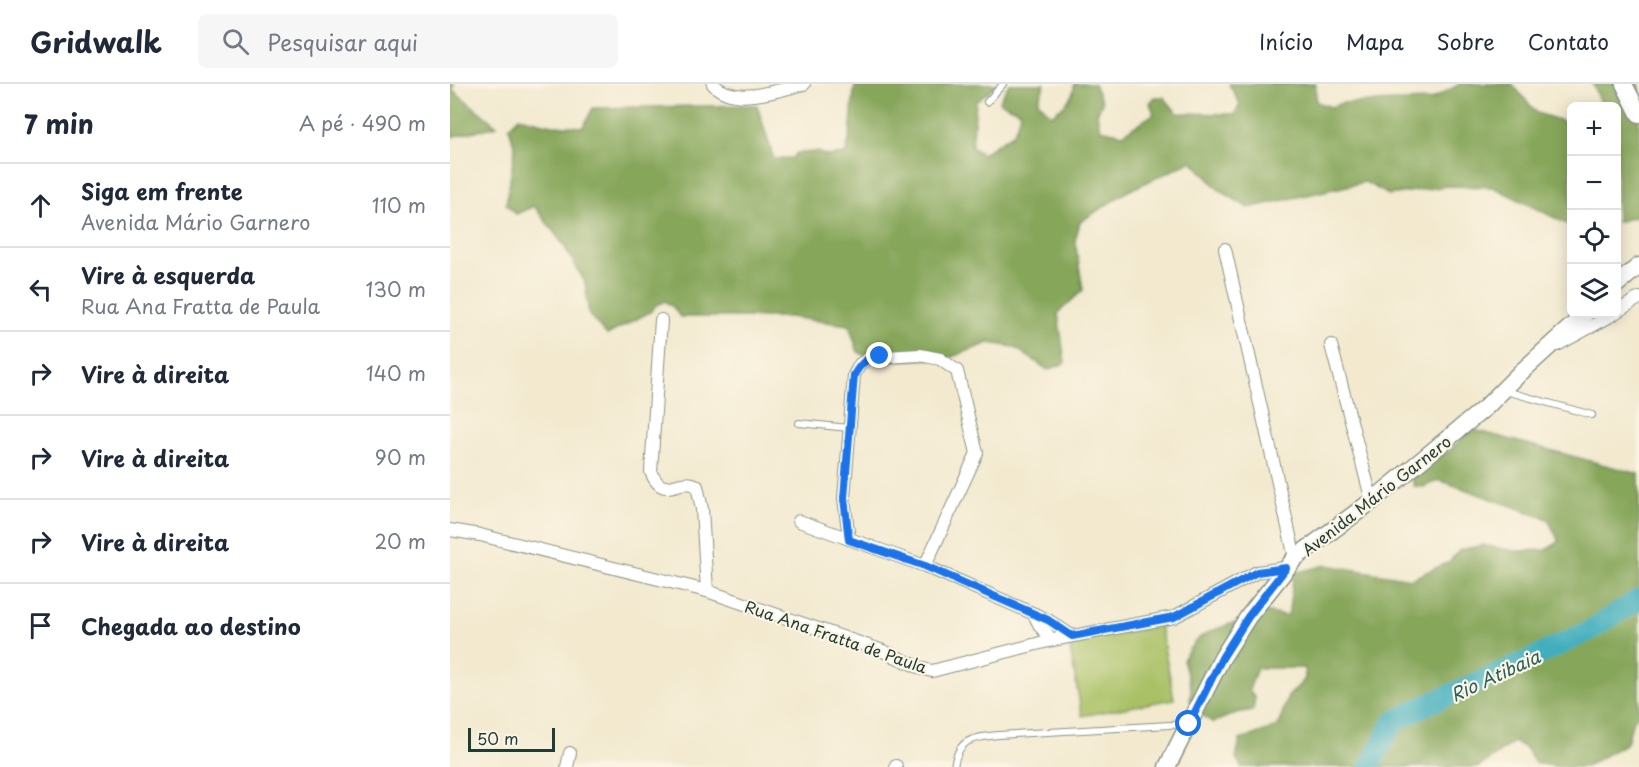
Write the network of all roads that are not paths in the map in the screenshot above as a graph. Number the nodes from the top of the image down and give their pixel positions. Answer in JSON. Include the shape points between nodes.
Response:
{"nodes":[{"id":1,"x":712,"y":84,"type":"edge"},
{"id":2,"x":804,"y":84,"type":"edge"},
{"id":3,"x":1003,"y":84,"type":"edge"},
{"id":4,"x":1624,"y":84,"type":"edge"},
{"id":5,"x":987,"y":102,"type":"dead end"},
{"id":6,"x":1639,"y":114,"type":"edge"},
{"id":7,"x":1225,"y":249,"type":"dead end"},
{"id":8,"x":1639,"y":266,"type":"edge"},
{"id":9,"x":1621,"y":282,"type":"edge"},
{"id":10,"x":1639,"y":298,"type":"edge"},
{"id":11,"x":1621,"y":309,"type":"edge"},
{"id":12,"x":1581,"y":318,"type":"edge"},
{"id":13,"x":1606,"y":318,"type":"edge"},
{"id":14,"x":661,"y":320,"type":"dead end"},
{"id":15,"x":1331,"y":345,"type":"dead end"},
{"id":16,"x":1541,"y":354,"type":"junction"},
{"id":17,"x":1503,"y":390,"type":"junction"},
{"id":18,"x":1593,"y":415,"type":"dead end"},
{"id":19,"x":799,"y":423,"type":"dead end"},
{"id":20,"x":849,"y":428,"type":"junction"},
{"id":21,"x":1372,"y":501,"type":"junction"},
{"id":22,"x":799,"y":521,"type":"dead end"},
{"id":23,"x":450,"y":530,"type":"edge"},
{"id":24,"x":849,"y":540,"type":"junction"},
{"id":25,"x":1290,"y":563,"type":"junction"},
{"id":26,"x":925,"y":566,"type":"junction"},
{"id":27,"x":707,"y":591,"type":"junction"},
{"id":28,"x":1034,"y":614,"type":"junction"},
{"id":29,"x":1072,"y":636,"type":"junction"},
{"id":30,"x":1052,"y":640,"type":"junction"},
{"id":31,"x":1189,"y":724,"type":"junction"},
{"id":32,"x":570,"y":753,"type":"dead end"},
{"id":33,"x":567,"y":767,"type":"edge"},
{"id":34,"x":954,"y":767,"type":"edge"},
{"id":35,"x":1167,"y":767,"type":"edge"}],
"edges":[{"from":1,"to":2,"type":"street","via":[[718,90],[741,96]]},
{"from":3,"to":5,"type":"lane"},
{"from":4,"to":6,"type":"main road"},
{"from":7,"to":25,"type":"street"},
{"from":8,"to":9,"type":"main road"},
{"from":10,"to":11,"type":"street"},
{"from":12,"to":16,"type":"main road","name":"Avenida Mário Garnero"},
{"from":13,"to":16,"type":"street"},
{"from":14,"to":27,"type":"street","via":[[651,472],[660,486],[698,486]]},
{"from":15,"to":21,"type":"street"},
{"from":16,"to":17,"type":"main road","name":"Avenida Mário Garnero"},
{"from":17,"to":18,"type":"lane"},
{"from":17,"to":21,"type":"main road","name":"Avenida Mário Garnero"},
{"from":19,"to":20,"type":"lane"},
{"from":20,"to":24,"type":"street","via":[[844,498]]},
{"from":20,"to":26,"type":"street","via":[[854,375],[869,358],[920,355],[940,359],[957,371],[977,453]]},
{"from":21,"to":25,"type":"main road","name":"Avenida Mário Garnero"},
{"from":22,"to":24,"type":"street"},
{"from":23,"to":27,"type":"street","name":"Rua Ana Fratta de Paula"},
{"from":24,"to":26,"type":"street"},
{"from":25,"to":29,"type":"street","name":"Rua Ana Fratta de Paula","via":[[1257,572],[1174,617]]},
{"from":25,"to":31,"type":"main road","name":"Avenida Mário Garnero","via":[[1222,658]]},
{"from":26,"to":28,"type":"street"},
{"from":27,"to":30,"type":"street","name":"Rua Ana Fratta de Paula","via":[[932,671]]},
{"from":28,"to":29,"type":"street"},
{"from":28,"to":30,"type":"street"},
{"from":29,"to":30,"type":"street","name":"Rua Ana Fratta de Paula"},
{"from":31,"to":34,"type":"lane","via":[[974,738],[963,743]]},
{"from":31,"to":35,"type":"main road","name":"Avenida Mário Garnero"},
{"from":32,"to":33,"type":"street"}]}
